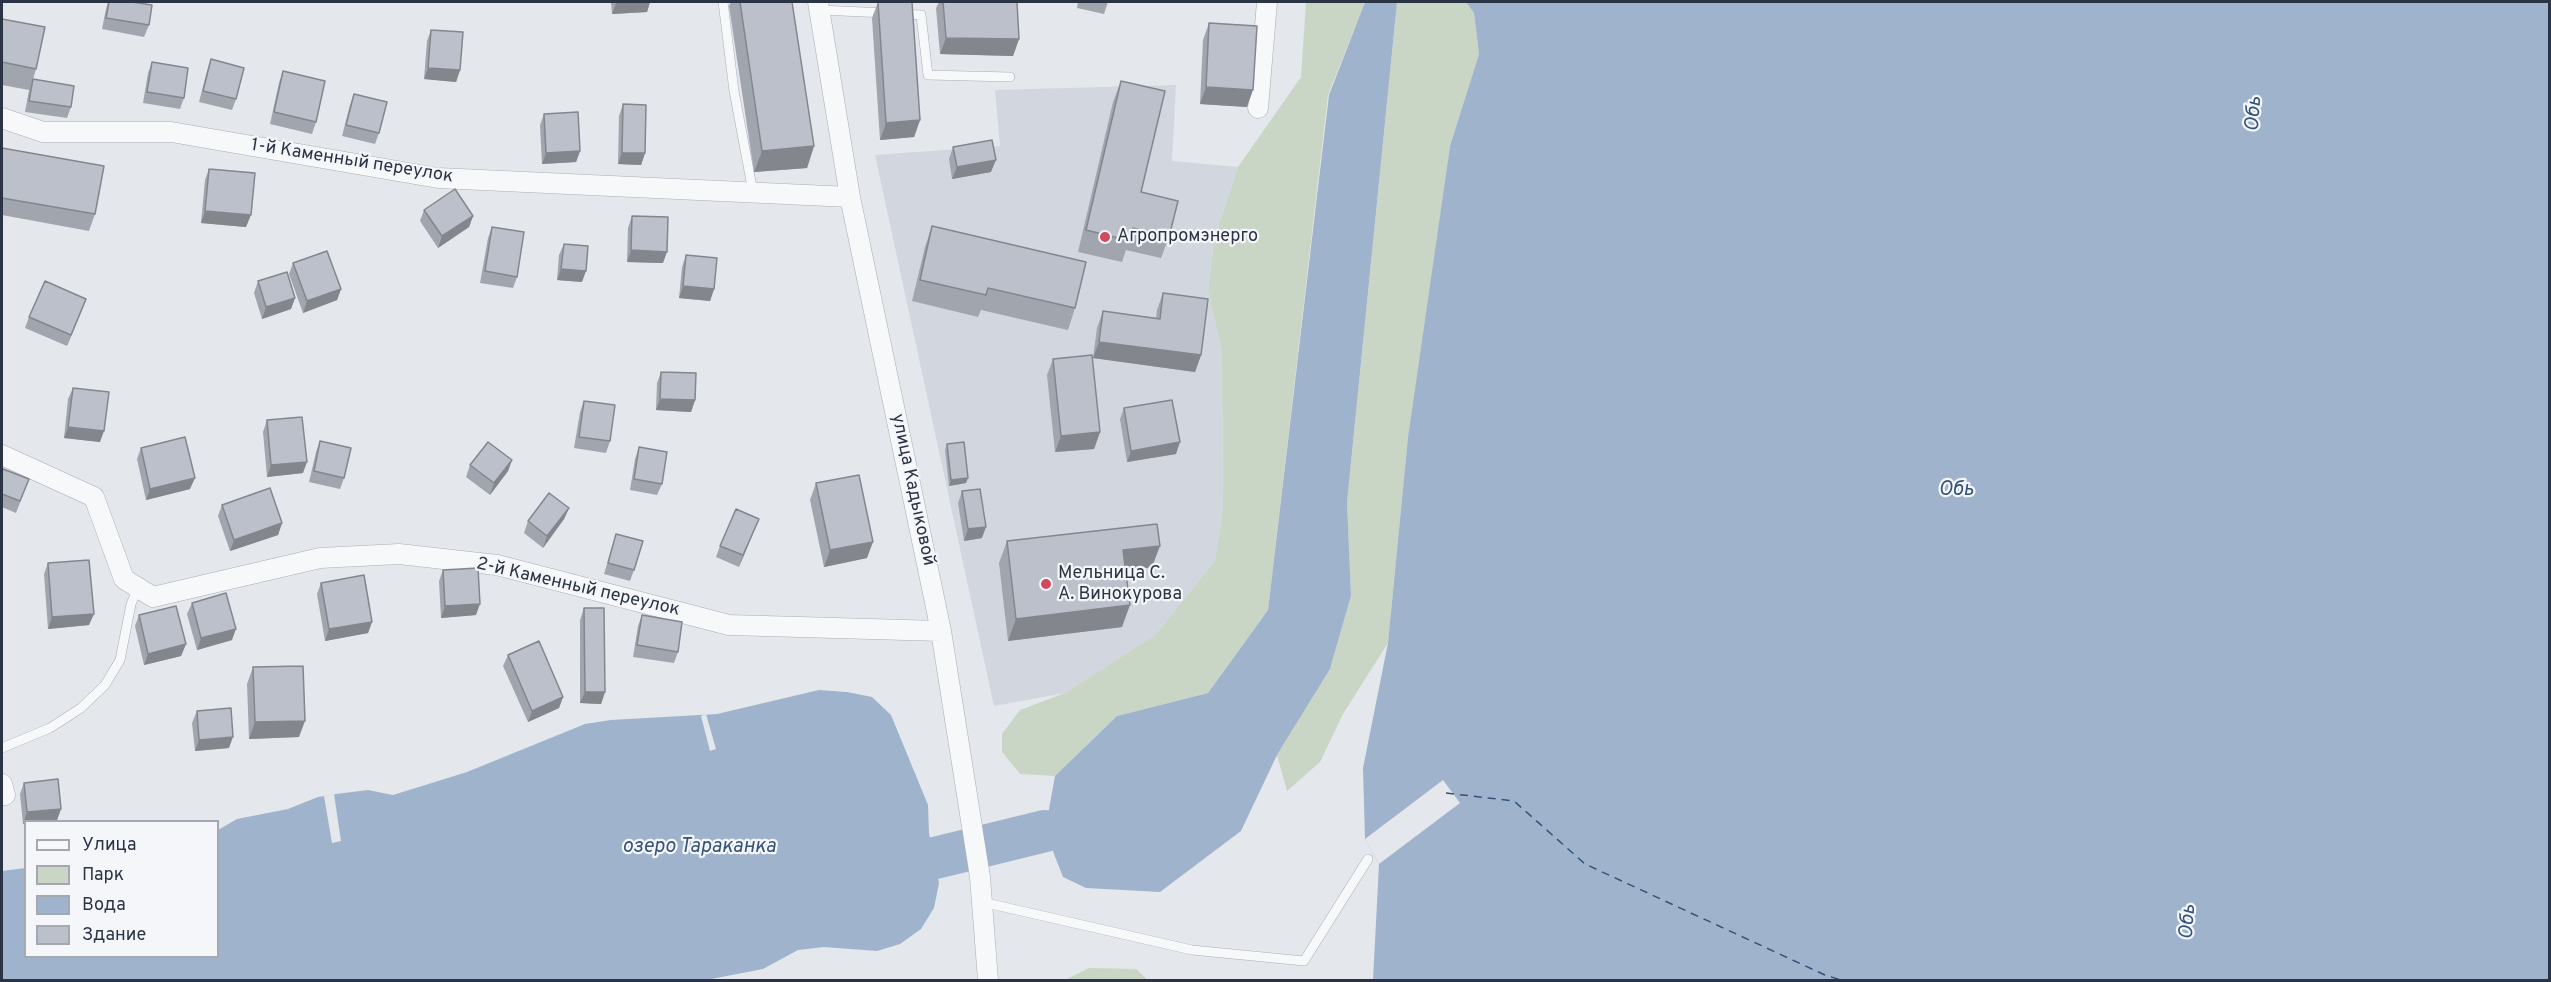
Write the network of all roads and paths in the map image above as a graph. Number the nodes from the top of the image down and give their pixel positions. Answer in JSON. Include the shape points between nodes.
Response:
{"nodes":[{"id":1,"x":723,"y":2,"type":"edge"},
{"id":2,"x":1268,"y":2,"type":"edge"},
{"id":3,"x":818,"y":6,"type":"edge"},
{"id":4,"x":1010,"y":77,"type":"dead end"},
{"id":5,"x":1258,"y":108,"type":"dead end"},
{"id":6,"x":2,"y":118,"type":"edge"},
{"id":7,"x":753,"y":192,"type":"junction"},
{"id":8,"x":850,"y":197,"type":"junction"},
{"id":9,"x":2,"y":455,"type":"edge"},
{"id":10,"x":138,"y":588,"type":"junction"},
{"id":11,"x":941,"y":631,"type":"junction"},
{"id":12,"x":2,"y":748,"type":"edge"},
{"id":13,"x":1368,"y":859,"type":"dead end"},
{"id":14,"x":982,"y":902,"type":"junction"},
{"id":15,"x":988,"y":981,"type":"edge"}],
"edges":[{"from":1,"to":7,"type":"lane","via":[[734,91]]},
{"from":2,"to":5,"type":"street"},
{"from":3,"to":4,"type":"lane","via":[[921,15],[928,75]]},
{"from":3,"to":8,"type":"street","name":"улица Кадыковой"},
{"from":6,"to":7,"type":"street","name":"1-й Каменный переулок","via":[[43,132],[171,132],[438,178]]},
{"from":7,"to":8,"type":"street","name":"1-й Каменный переулок"},
{"from":8,"to":11,"type":"street","name":"улица Кадыковой"},
{"from":9,"to":10,"type":"street","via":[[94,497],[124,579]]},
{"from":10,"to":11,"type":"street","name":"2-й Каменный переулок","via":[[153,597],[320,558],[399,554],[497,565],[729,625]]},
{"from":10,"to":12,"type":"lane","via":[[120,660],[105,685],[81,708],[50,728]]},
{"from":11,"to":14,"type":"street","name":"улица Кадыковой"},
{"from":13,"to":14,"type":"lane","via":[[1304,961],[1192,950]]},
{"from":14,"to":15,"type":"street","name":"улица Кадыковой"}]}
